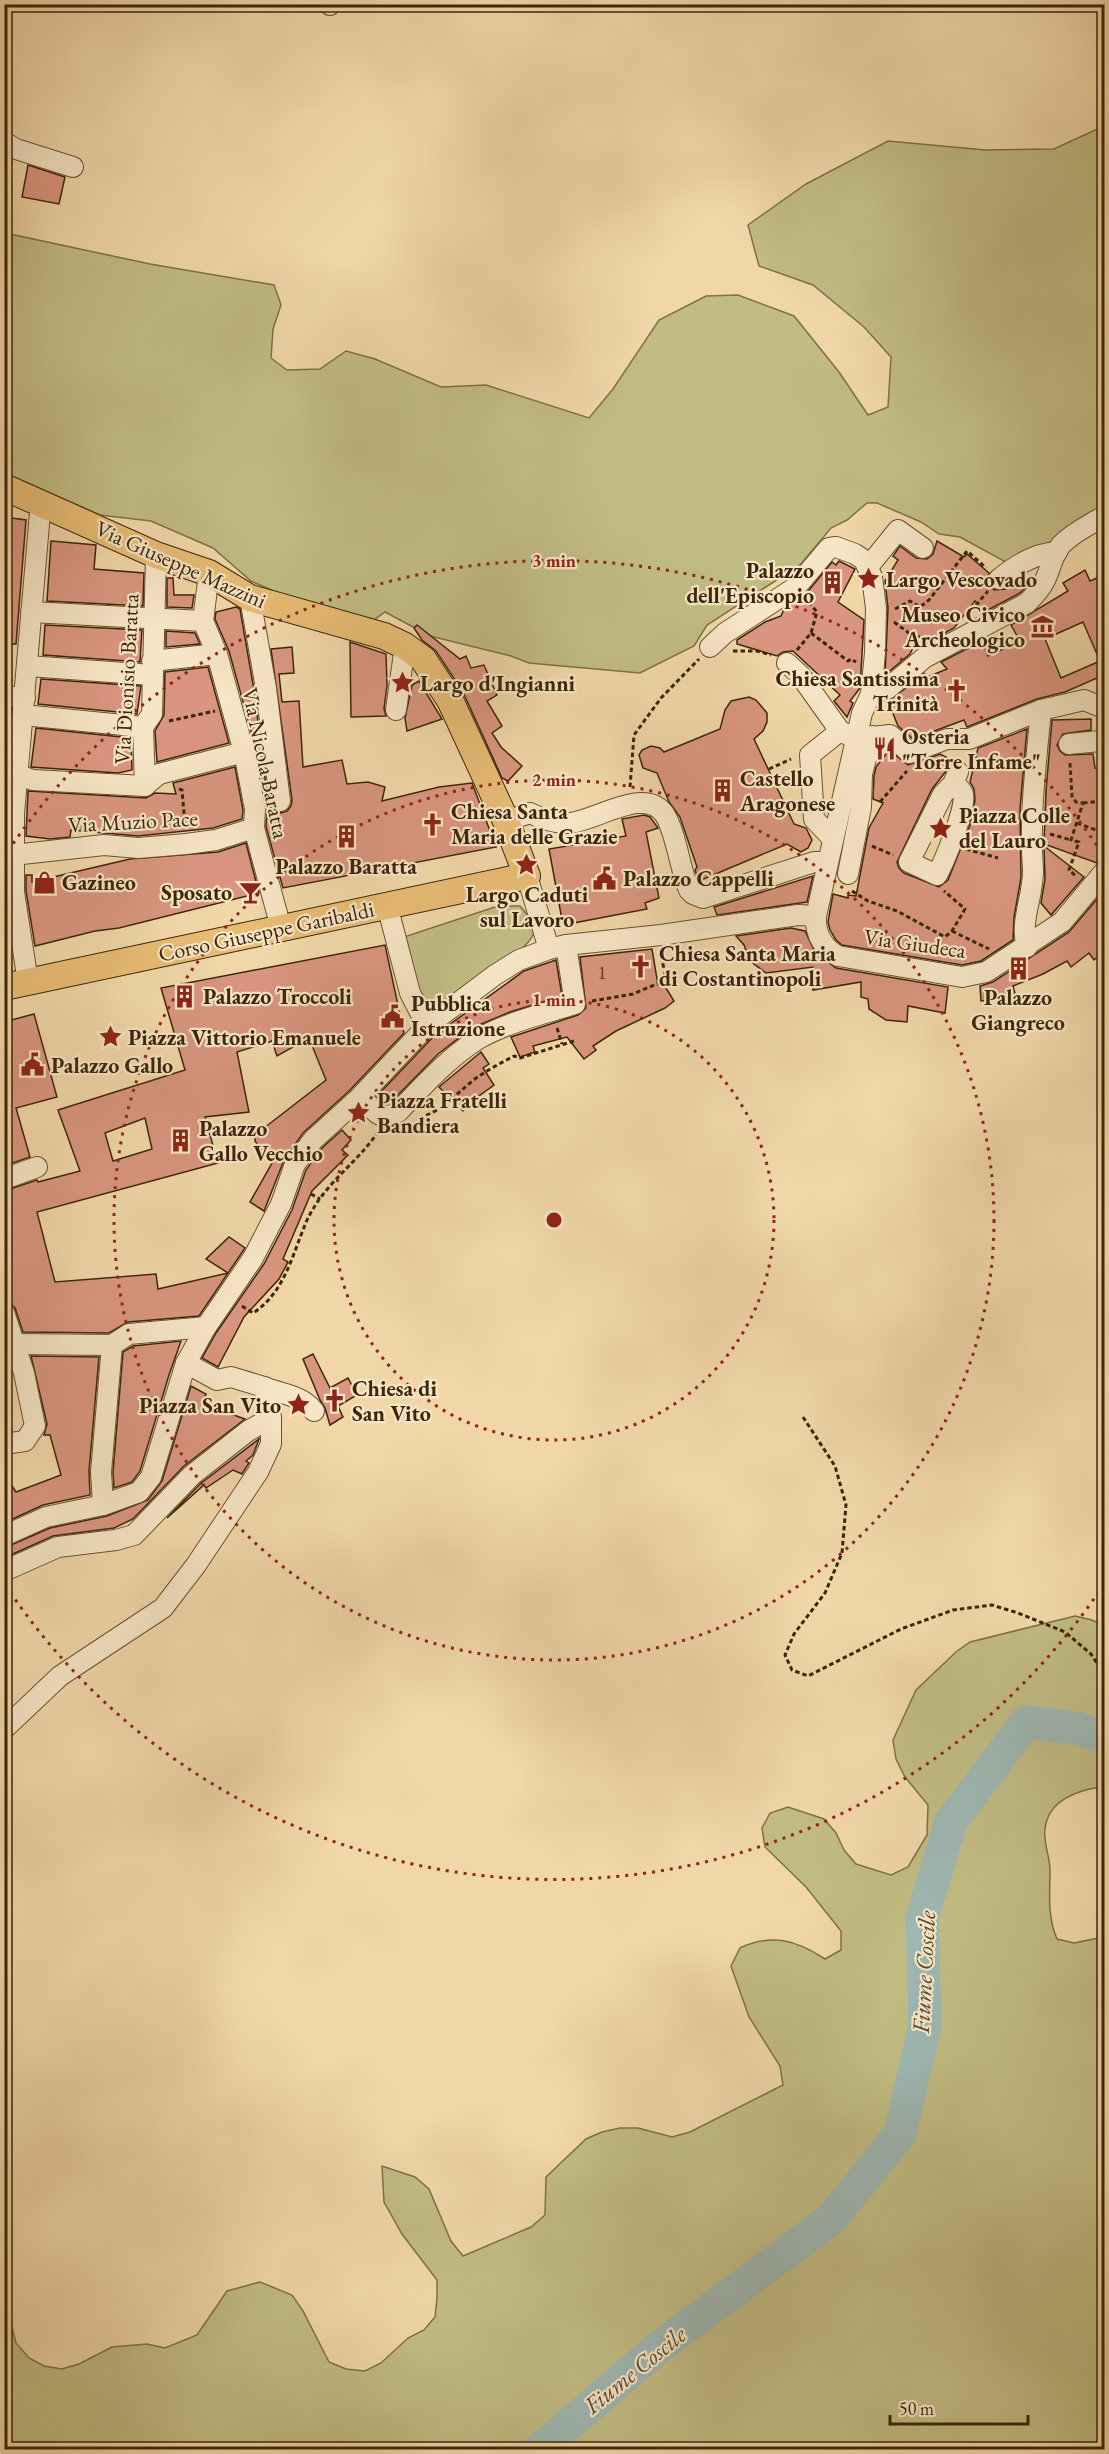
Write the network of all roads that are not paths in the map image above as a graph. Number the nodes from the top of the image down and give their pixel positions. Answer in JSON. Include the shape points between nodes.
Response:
{"nodes":[{"id":1,"x":4,"y":142,"type":"edge"},
{"id":2,"x":73,"y":166,"type":"dead end"},
{"id":3,"x":4,"y":487,"type":"edge"},
{"id":4,"x":41,"y":501,"type":"junction"},
{"id":5,"x":1104,"y":516,"type":"edge"},
{"id":6,"x":923,"y":548,"type":"dead end"},
{"id":7,"x":1057,"y":552,"type":"junction"},
{"id":8,"x":156,"y":555,"type":"junction"},
{"id":9,"x":868,"y":567,"type":"junction"},
{"id":10,"x":209,"y":573,"type":"junction"},
{"id":11,"x":999,"y":579,"type":"road end"},
{"id":12,"x":250,"y":598,"type":"junction"},
{"id":13,"x":31,"y":612,"type":"junction"},
{"id":14,"x":153,"y":619,"type":"junction"},
{"id":15,"x":203,"y":621,"type":"junction"},
{"id":16,"x":405,"y":646,"type":"junction"},
{"id":17,"x":710,"y":647,"type":"road end"},
{"id":18,"x":217,"y":654,"type":"junction"},
{"id":19,"x":787,"y":663,"type":"road end"},
{"id":20,"x":28,"y":666,"type":"junction"},
{"id":21,"x":152,"y":668,"type":"junction"},
{"id":22,"x":1104,"y":692,"type":"edge"},
{"id":23,"x":871,"y":694,"type":"junction"},
{"id":24,"x":4,"y":696,"type":"edge"},
{"id":25,"x":1084,"y":700,"type":"junction"},
{"id":26,"x":24,"y":706,"type":"junction"},
{"id":27,"x":1104,"y":708,"type":"edge"},
{"id":28,"x":396,"y":710,"type":"dead end"},
{"id":29,"x":1041,"y":710,"type":"junction"},
{"id":30,"x":143,"y":727,"type":"junction"},
{"id":31,"x":856,"y":735,"type":"junction"},
{"id":32,"x":969,"y":739,"type":"junction"},
{"id":33,"x":1100,"y":741,"type":"dead end"},
{"id":34,"x":1070,"y":744,"type":"road end"},
{"id":35,"x":244,"y":752,"type":"junction"},
{"id":36,"x":11,"y":774,"type":"edge"},
{"id":37,"x":957,"y":774,"type":"junction"},
{"id":38,"x":145,"y":786,"type":"junction"},
{"id":39,"x":280,"y":801,"type":"dead end"},
{"id":40,"x":9,"y":815,"type":"edge"},
{"id":41,"x":506,"y":821,"type":"junction"},
{"id":42,"x":254,"y":828,"type":"junction"},
{"id":43,"x":832,"y":838,"type":"junction"},
{"id":44,"x":14,"y":855,"type":"junction"},
{"id":45,"x":827,"y":862,"type":"junction"},
{"id":46,"x":1104,"y":872,"type":"edge"},
{"id":47,"x":848,"y":874,"type":"road end"},
{"id":48,"x":527,"y":876,"type":"junction"},
{"id":49,"x":9,"y":893,"type":"edge"},
{"id":50,"x":387,"y":905,"type":"junction"},
{"id":51,"x":816,"y":916,"type":"junction"},
{"id":52,"x":281,"y":928,"type":"junction"},
{"id":53,"x":553,"y":943,"type":"junction"},
{"id":54,"x":1027,"y":947,"type":"junction"},
{"id":55,"x":16,"y":984,"type":"edge"},
{"id":56,"x":427,"y":1026,"type":"junction"},
{"id":57,"x":364,"y":1093,"type":"junction"},
{"id":58,"x":37,"y":1167,"type":"dead end"},
{"id":59,"x":4,"y":1179,"type":"edge"},
{"id":60,"x":4,"y":1312,"type":"edge"},
{"id":61,"x":206,"y":1328,"type":"junction"},
{"id":62,"x":15,"y":1344,"type":"junction"},
{"id":63,"x":112,"y":1345,"type":"junction"},
{"id":64,"x":186,"y":1363,"type":"junction"},
{"id":65,"x":264,"y":1388,"type":"junction"},
{"id":66,"x":314,"y":1411,"type":"dead end"},
{"id":67,"x":271,"y":1418,"type":"junction"},
{"id":68,"x":4,"y":1444,"type":"edge"},
{"id":69,"x":104,"y":1505,"type":"junction"},
{"id":70,"x":4,"y":1536,"type":"edge"},
{"id":71,"x":4,"y":1571,"type":"edge"},
{"id":72,"x":4,"y":1729,"type":"edge"}],
"edges":[{"from":1,"to":2,"type":"street"},
{"from":3,"to":4,"type":"main road","name":"Via Giuseppe Mazzini"},
{"from":4,"to":8,"type":"main road","name":"Via Giuseppe Mazzini"},
{"from":4,"to":13,"type":"street"},
{"from":5,"to":7,"type":"street","via":[[1071,536]]},
{"from":6,"to":9,"type":"street","via":[[898,530]]},
{"from":7,"to":11,"type":"street","via":[[1043,552]]},
{"from":7,"to":23,"type":"street","via":[[1046,580],[1027,603],[924,658],[887,689]]},
{"from":8,"to":10,"type":"main road","name":"Via Giuseppe Mazzini"},
{"from":8,"to":14,"type":"street","name":"Via Dionisio Baratta"},
{"from":9,"to":17,"type":"street","via":[[855,554],[829,548],[796,588],[725,633]]},
{"from":9,"to":23,"type":"street","via":[[880,616]]},
{"from":10,"to":12,"type":"main road","name":"Via Giuseppe Mazzini"},
{"from":10,"to":15,"type":"street"},
{"from":12,"to":16,"type":"main road","name":"Via Giuseppe Mazzini","via":[[384,636]]},
{"from":12,"to":39,"type":"street"},
{"from":13,"to":14,"type":"street"},
{"from":13,"to":20,"type":"street"},
{"from":14,"to":15,"type":"street"},
{"from":14,"to":21,"type":"street","name":"Via Dionisio Baratta"},
{"from":15,"to":18,"type":"street","name":"Via Nicola Baratta"},
{"from":16,"to":28,"type":"street"},
{"from":16,"to":41,"type":"main road","name":"Via Giuseppe Mazzini","via":[[423,659],[450,700]]},
{"from":18,"to":21,"type":"street"},
{"from":18,"to":35,"type":"street","name":"Via Nicola Baratta"},
{"from":19,"to":31,"type":"street"},
{"from":20,"to":21,"type":"street"},
{"from":20,"to":26,"type":"street"},
{"from":21,"to":30,"type":"street","name":"Via Dionisio Baratta","via":[[152,714]]},
{"from":22,"to":25,"type":"street"},
{"from":23,"to":31,"type":"street"},
{"from":24,"to":26,"type":"street"},
{"from":25,"to":27,"type":"street"},
{"from":25,"to":29,"type":"street"},
{"from":26,"to":30,"type":"street"},
{"from":26,"to":36,"type":"street"},
{"from":29,"to":32,"type":"street"},
{"from":29,"to":54,"type":"street"},
{"from":30,"to":38,"type":"street","name":"Via Dionisio Baratta"},
{"from":31,"to":32,"type":"street","via":[[890,735],[910,753],[947,739]]},
{"from":31,"to":43,"type":"street"},
{"from":31,"to":43,"type":"street","via":[[810,755],[814,819]]},
{"from":31,"to":47,"type":"street","via":[[862,774],[861,806]]},
{"from":32,"to":37,"type":"street"},
{"from":33,"to":34,"type":"street"},
{"from":35,"to":38,"type":"street","via":[[159,774]]},
{"from":35,"to":42,"type":"street","name":"Via Nicola Baratta","via":[[255,809]]},
{"from":36,"to":38,"type":"street","via":[[33,780]]},
{"from":36,"to":40,"type":"street"},
{"from":37,"to":37,"type":"street","via":[[963,801],[937,875],[909,862]]},
{"from":40,"to":44,"type":"street"},
{"from":41,"to":45,"type":"street","via":[[530,813],[568,823],[644,801],[652,804],[664,814],[689,890],[698,897],[814,862]]},
{"from":41,"to":48,"type":"main road"},
{"from":42,"to":44,"type":"street","name":"Via Muzio Pace","via":[[186,844],[104,846]]},
{"from":42,"to":52,"type":"street","name":"Via Nicola Baratta"},
{"from":43,"to":45,"type":"street"},
{"from":44,"to":49,"type":"street"},
{"from":45,"to":51,"type":"street"},
{"from":46,"to":54,"type":"street","name":"Via Giudeca","via":[[1062,922]]},
{"from":48,"to":50,"type":"main road","name":"Corso Giuseppe Garibaldi"},
{"from":48,"to":53,"type":"street"},
{"from":49,"to":55,"type":"street"},
{"from":50,"to":52,"type":"main road","name":"Corso Giuseppe Garibaldi"},
{"from":50,"to":56,"type":"street","via":[[410,993]]},
{"from":51,"to":53,"type":"street","via":[[798,915],[661,935]]},
{"from":51,"to":54,"type":"street","name":"Via Giudeca","via":[[821,941],[838,956],[962,977],[986,972]]},
{"from":52,"to":55,"type":"main road","name":"Corso Giuseppe Garibaldi"},
{"from":53,"to":56,"type":"street","via":[[503,970]]},
{"from":53,"to":57,"type":"street","via":[[575,1004],[525,1019],[479,1039],[431,1078],[398,1112],[380,1121]]},
{"from":56,"to":57,"type":"street"},
{"from":57,"to":61,"type":"street","via":[[299,1158],[272,1221]]},
{"from":58,"to":59,"type":"street"},
{"from":60,"to":62,"type":"street"},
{"from":61,"to":63,"type":"street","via":[[129,1334]]},
{"from":61,"to":64,"type":"street"},
{"from":62,"to":63,"type":"street"},
{"from":62,"to":68,"type":"street","via":[[35,1426],[25,1441]]},
{"from":63,"to":69,"type":"street","via":[[100,1472]]},
{"from":64,"to":65,"type":"street","via":[[217,1380],[231,1377]]},
{"from":64,"to":69,"type":"street","via":[[151,1477],[139,1492]]},
{"from":65,"to":66,"type":"street","via":[[293,1395]]},
{"from":65,"to":67,"type":"street"},
{"from":67,"to":71,"type":"street","via":[[192,1475],[134,1535],[58,1547]]},
{"from":67,"to":72,"type":"street","via":[[271,1444],[258,1472],[196,1566],[163,1608],[60,1676]]},
{"from":69,"to":70,"type":"street","via":[[46,1517]]}]}
